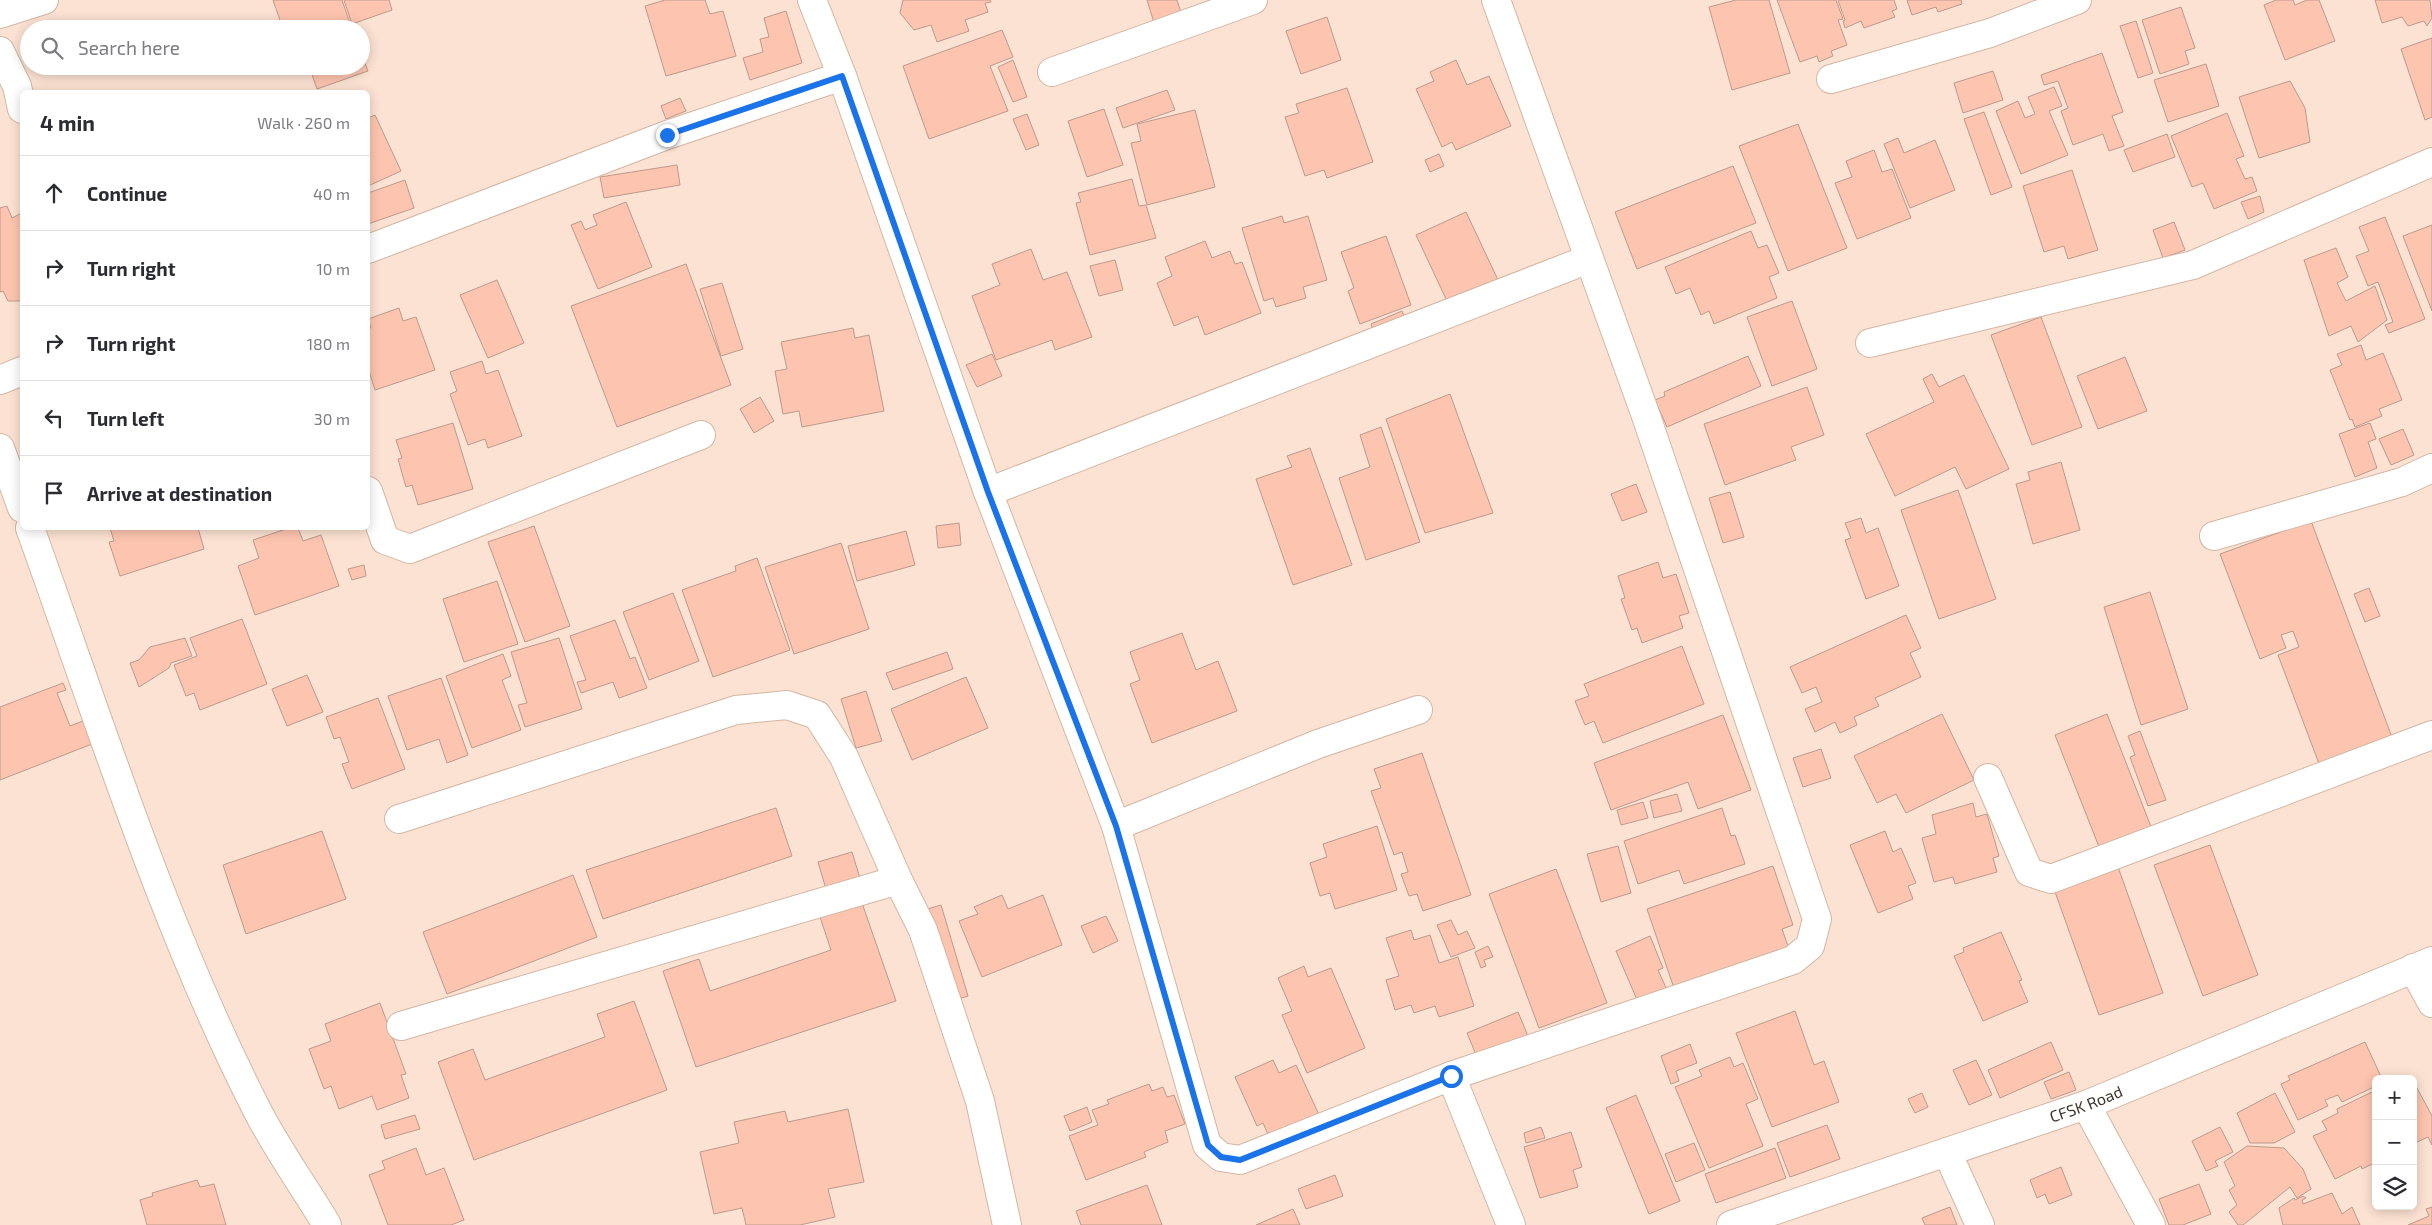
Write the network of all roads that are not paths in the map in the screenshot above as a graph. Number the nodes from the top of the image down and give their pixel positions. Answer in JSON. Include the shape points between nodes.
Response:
{"nodes":[{"id":1,"x":44,"y":0,"type":"edge"},
{"id":2,"x":812,"y":0,"type":"edge"},
{"id":3,"x":1253,"y":0,"type":"edge"},
{"id":4,"x":1496,"y":0,"type":"edge"},
{"id":5,"x":2078,"y":0,"type":"edge"},
{"id":6,"x":0,"y":14,"type":"edge"},
{"id":7,"x":0,"y":50,"type":"edge"},
{"id":8,"x":1052,"y":72,"type":"dead end"},
{"id":9,"x":842,"y":76,"type":"junction"},
{"id":10,"x":1831,"y":79,"type":"dead end"},
{"id":11,"x":20,"y":100,"type":"edge"},
{"id":12,"x":2432,"y":162,"type":"edge"},
{"id":13,"x":370,"y":248,"type":"edge"},
{"id":14,"x":1590,"y":259,"type":"junction"},
{"id":15,"x":1870,"y":343,"type":"dead end"},
{"id":16,"x":20,"y":372,"type":"edge"},
{"id":17,"x":0,"y":380,"type":"edge"},
{"id":18,"x":701,"y":435,"type":"dead end"},
{"id":19,"x":0,"y":448,"type":"edge"},
{"id":20,"x":2432,"y":468,"type":"edge"},
{"id":21,"x":988,"y":492,"type":"junction"},
{"id":22,"x":370,"y":497,"type":"edge"},
{"id":23,"x":20,"y":503,"type":"edge"},
{"id":24,"x":31,"y":530,"type":"edge"},
{"id":25,"x":2214,"y":536,"type":"dead end"},
{"id":26,"x":1418,"y":710,"type":"dead end"},
{"id":27,"x":2432,"y":735,"type":"edge"},
{"id":28,"x":1988,"y":778,"type":"dead end"},
{"id":29,"x":399,"y":820,"type":"dead end"},
{"id":30,"x":1116,"y":826,"type":"junction"},
{"id":31,"x":898,"y":880,"type":"junction"},
{"id":32,"x":2423,"y":964,"type":"edge"},
{"id":33,"x":2432,"y":1003,"type":"edge"},
{"id":34,"x":401,"y":1026,"type":"dead end"},
{"id":35,"x":1451,"y":1076,"type":"junction"},
{"id":36,"x":2086,"y":1105,"type":"junction"},
{"id":37,"x":1947,"y":1152,"type":"junction"},
{"id":38,"x":1737,"y":1224,"type":"edge"},
{"id":39,"x":328,"y":1225,"type":"edge"},
{"id":40,"x":1007,"y":1225,"type":"edge"},
{"id":41,"x":1511,"y":1225,"type":"edge"},
{"id":42,"x":1980,"y":1225,"type":"edge"},
{"id":43,"x":2151,"y":1225,"type":"edge"}],
"edges":[{"from":1,"to":6,"type":"street"},
{"from":2,"to":9,"type":"street"},
{"from":3,"to":8,"type":"street"},
{"from":4,"to":14,"type":"street"},
{"from":5,"to":10,"type":"street","via":[[1990,33]]},
{"from":7,"to":11,"type":"street"},
{"from":9,"to":13,"type":"street","via":[[667,135]]},
{"from":9,"to":21,"type":"street"},
{"from":12,"to":15,"type":"street","via":[[2193,265]]},
{"from":14,"to":21,"type":"street"},
{"from":14,"to":35,"type":"street","via":[[1817,919],[1810,946],[1794,960]]},
{"from":16,"to":17,"type":"street"},
{"from":18,"to":22,"type":"street","via":[[410,549],[384,540]]},
{"from":19,"to":23,"type":"street"},
{"from":20,"to":25,"type":"street","via":[[2402,482]]},
{"from":21,"to":30,"type":"street"},
{"from":24,"to":39,"type":"street","via":[[185,949],[256,1109]]},
{"from":26,"to":30,"type":"street","via":[[1318,744]]},
{"from":27,"to":28,"type":"street","via":[[2051,879],[2029,872]]},
{"from":29,"to":31,"type":"street","via":[[736,710],[787,705],[817,715],[844,757]]},
{"from":30,"to":35,"type":"street","via":[[1208,1145],[1221,1157],[1240,1160]]},
{"from":31,"to":34,"type":"street"},
{"from":31,"to":40,"type":"street","via":[[923,930],[980,1101]]},
{"from":32,"to":33,"type":"street"},
{"from":32,"to":36,"type":"street","name":"CFSK Road"},
{"from":35,"to":41,"type":"street"},
{"from":36,"to":37,"type":"street","name":"CFSK Road"},
{"from":36,"to":43,"type":"street"},
{"from":37,"to":38,"type":"street","name":"CFSK Road"},
{"from":37,"to":42,"type":"street"}]}
